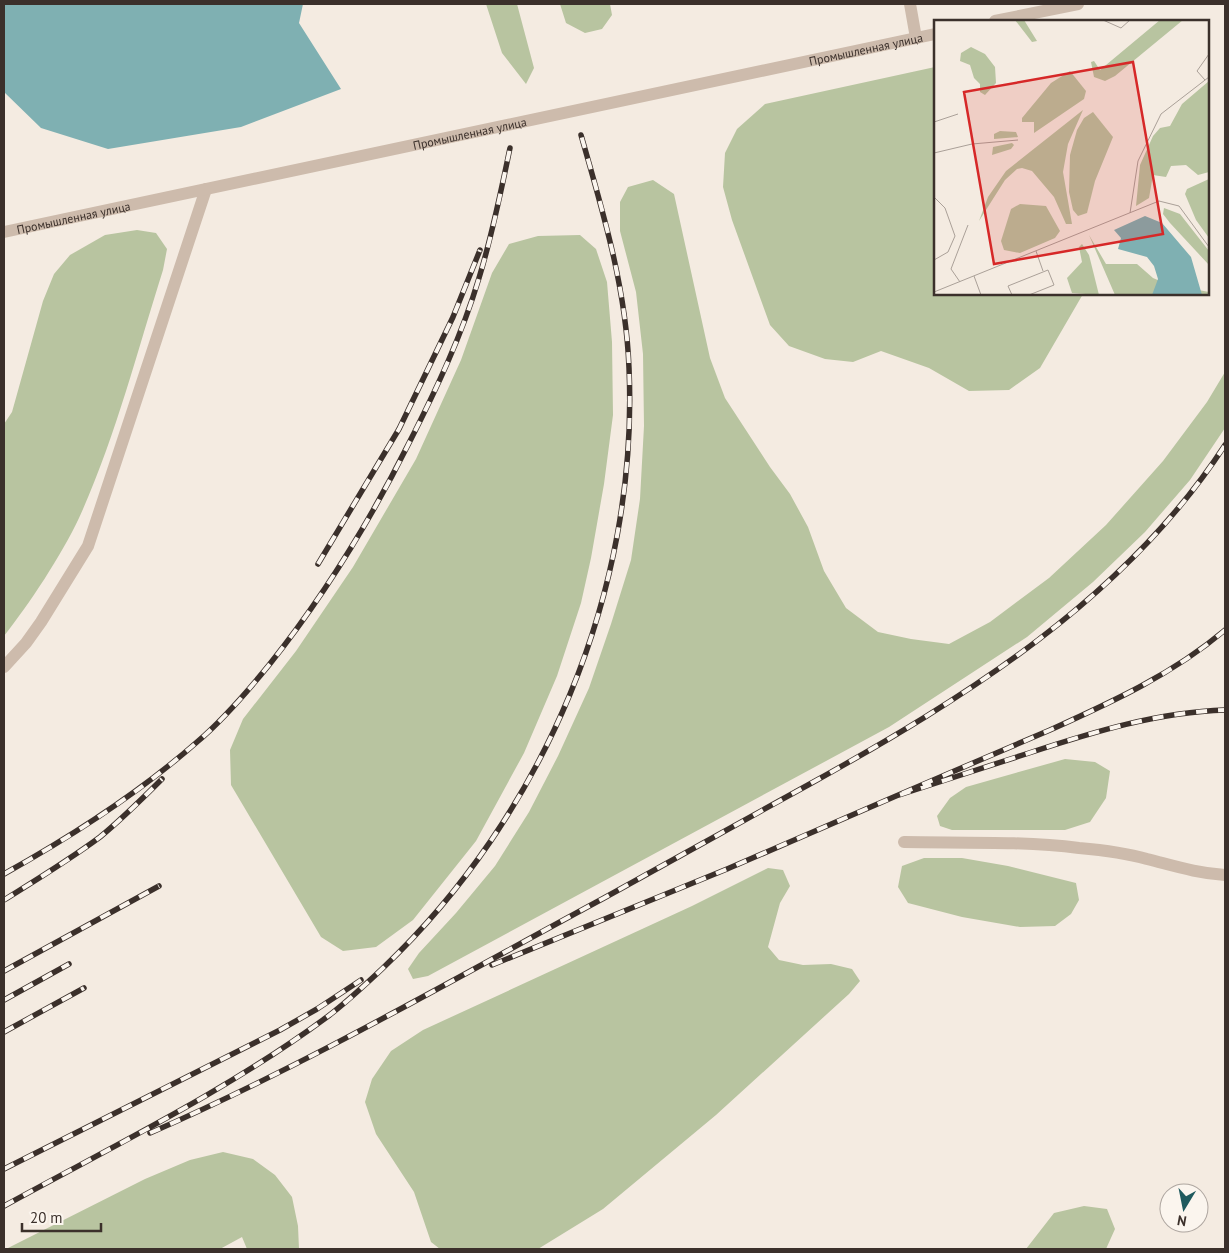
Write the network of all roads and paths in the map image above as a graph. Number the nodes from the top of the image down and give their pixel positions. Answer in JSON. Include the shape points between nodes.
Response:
{"nodes":[{"id":1,"x":910,"y":4,"type":"edge"},
{"id":2,"x":1078,"y":4,"type":"edge"},
{"id":3,"x":1000,"y":20,"type":"edge"},
{"id":4,"x":934,"y":34,"type":"edge"},
{"id":5,"x":916,"y":38,"type":"junction"},
{"id":6,"x":206,"y":189,"type":"junction"},
{"id":7,"x":4,"y":232,"type":"edge"},
{"id":8,"x":4,"y":667,"type":"edge"},
{"id":9,"x":904,"y":842,"type":"dead end"},
{"id":10,"x":1225,"y":875,"type":"edge"}],
"edges":[{"from":1,"to":5,"type":"street"},
{"from":2,"to":3,"type":"street"},
{"from":4,"to":5,"type":"street","name":"Промышленная улица"},
{"from":5,"to":6,"type":"street","name":"Промышленная улица"},
{"from":6,"to":7,"type":"street","name":"Промышленная улица"},
{"from":6,"to":8,"type":"street","via":[[88,546],[41,622]]},
{"from":9,"to":10,"type":"street","via":[[1078,848],[1146,858],[1202,874]]}]}
